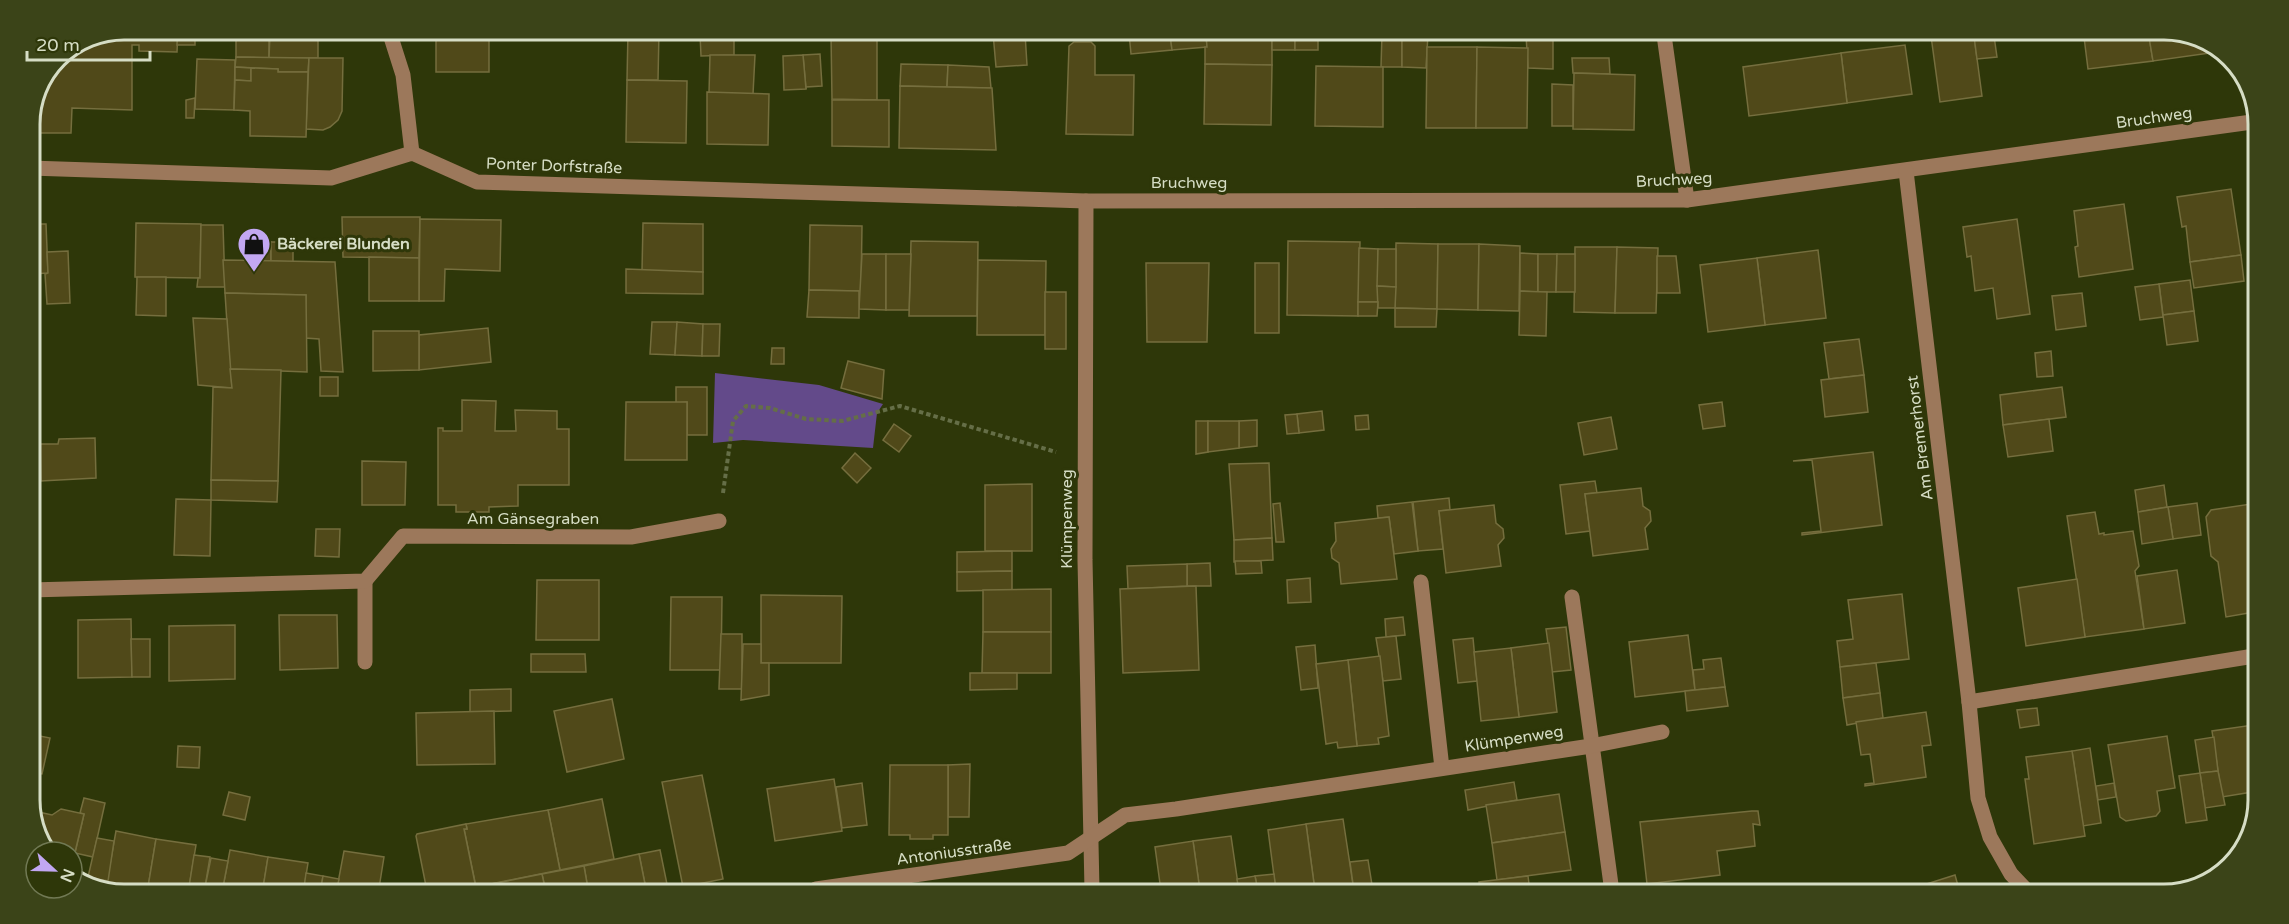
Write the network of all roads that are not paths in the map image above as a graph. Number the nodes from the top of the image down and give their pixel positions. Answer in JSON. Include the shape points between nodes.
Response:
{"nodes":[{"id":1,"x":392,"y":40,"type":"edge"},
{"id":2,"x":1665,"y":40,"type":"edge"},
{"id":3,"x":2248,"y":124,"type":"edge"},
{"id":4,"x":412,"y":153,"type":"junction"},
{"id":5,"x":40,"y":168,"type":"edge"},
{"id":6,"x":1906,"y":171,"type":"junction"},
{"id":7,"x":1687,"y":200,"type":"junction"},
{"id":8,"x":1086,"y":201,"type":"junction"},
{"id":9,"x":719,"y":521,"type":"road end"},
{"id":10,"x":365,"y":581,"type":"junction"},
{"id":11,"x":1421,"y":582,"type":"dead end"},
{"id":12,"x":41,"y":590,"type":"edge"},
{"id":13,"x":1572,"y":597,"type":"dead end"},
{"id":14,"x":2248,"y":657,"type":"edge"},
{"id":15,"x":365,"y":662,"type":"dead end"},
{"id":16,"x":1969,"y":702,"type":"junction"},
{"id":17,"x":1662,"y":732,"type":"dead end"},
{"id":18,"x":1591,"y":746,"type":"junction"},
{"id":19,"x":1442,"y":768,"type":"junction"},
{"id":20,"x":1091,"y":836,"type":"junction"},
{"id":21,"x":851,"y":884,"type":"edge"},
{"id":22,"x":1092,"y":884,"type":"edge"},
{"id":23,"x":1611,"y":884,"type":"edge"},
{"id":24,"x":2020,"y":884,"type":"edge"}],
"edges":[{"from":1,"to":4,"type":"street","via":[[403,75]]},
{"from":2,"to":7,"type":"street"},
{"from":3,"to":6,"type":"street","name":"Bruchweg"},
{"from":4,"to":5,"type":"street","via":[[331,178]]},
{"from":4,"to":8,"type":"street","name":"Ponter Dorfstraße","via":[[477,182]]},
{"from":6,"to":7,"type":"street","name":"Bruchweg"},
{"from":6,"to":16,"type":"street","name":"Am Bremerhorst"},
{"from":7,"to":8,"type":"street","name":"Bruchweg"},
{"from":8,"to":20,"type":"street","name":"Klümpenweg","via":[[1085,461]]},
{"from":9,"to":10,"type":"street","name":"Am Gänsegraben","via":[[631,537],[403,536]]},
{"from":10,"to":12,"type":"street"},
{"from":10,"to":15,"type":"street"},
{"from":11,"to":19,"type":"street","name":"Klümpenweg"},
{"from":13,"to":18,"type":"street"},
{"from":14,"to":16,"type":"street"},
{"from":16,"to":24,"type":"street","name":"Am Bremerhorst","via":[[1978,798],[1990,837]]},
{"from":17,"to":18,"type":"street","name":"Klümpenweg"},
{"from":18,"to":19,"type":"street","name":"Klümpenweg"},
{"from":18,"to":23,"type":"street"},
{"from":19,"to":20,"type":"street","name":"Klümpenweg","via":[[1125,815]]},
{"from":20,"to":21,"type":"street","name":"Antoniusstraße","via":[[1068,853]]},
{"from":20,"to":22,"type":"street","name":"Klümpenweg"}]}
